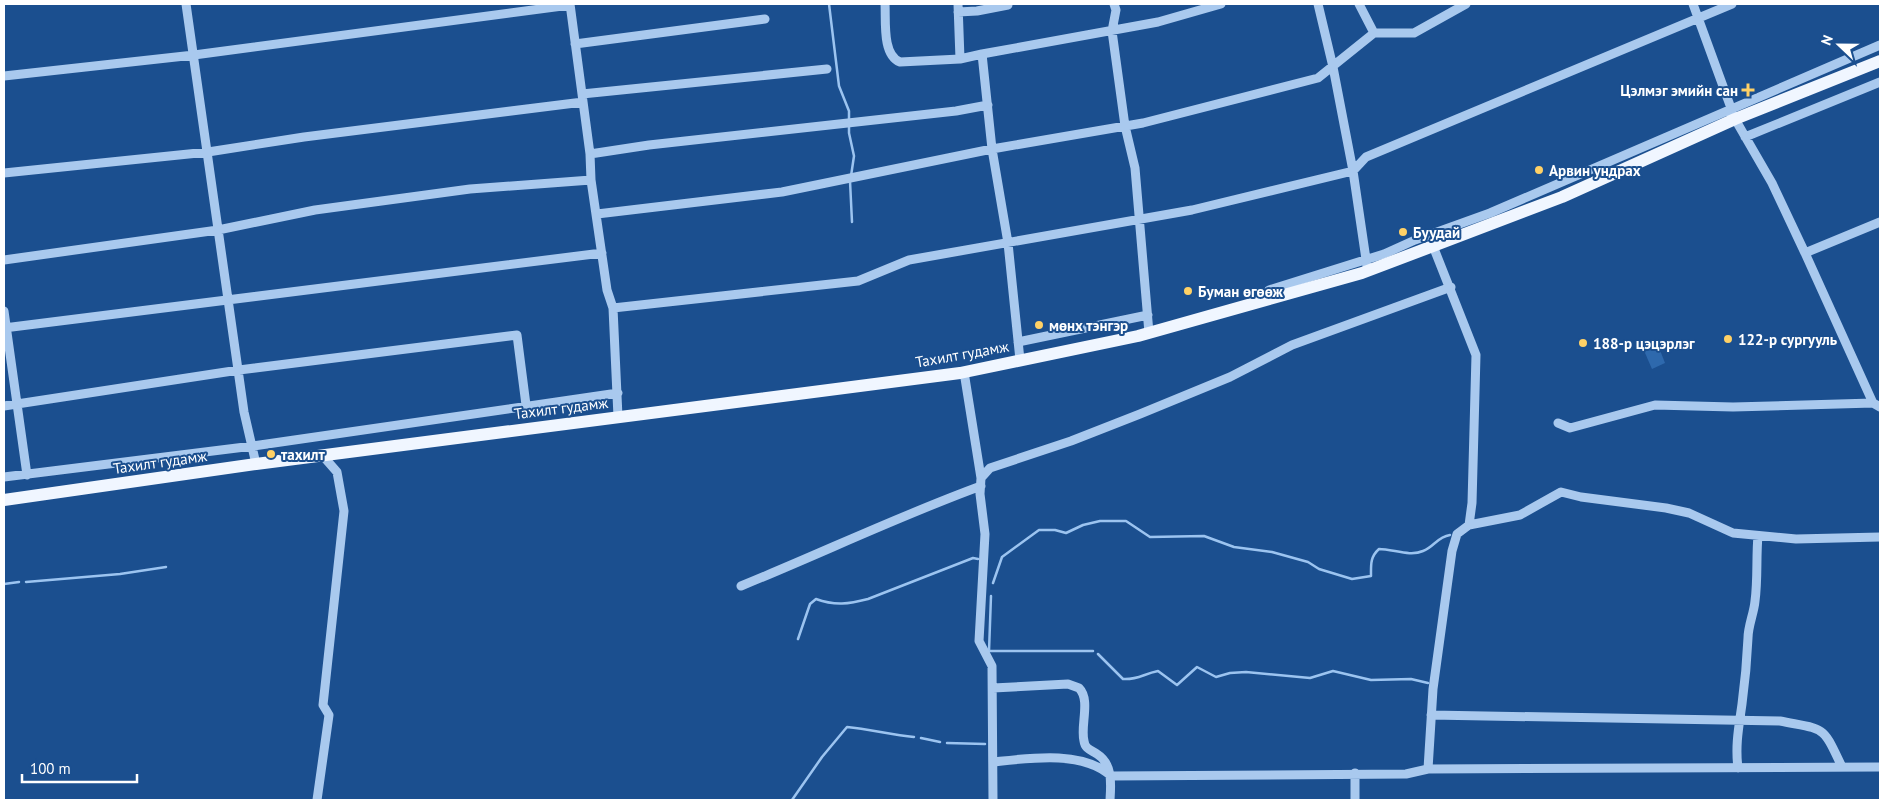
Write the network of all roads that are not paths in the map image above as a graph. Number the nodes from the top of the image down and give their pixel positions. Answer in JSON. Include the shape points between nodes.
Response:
{"nodes":[{"id":1,"x":186,"y":4,"type":"edge"},
{"id":2,"x":885,"y":4,"type":"edge"},
{"id":3,"x":1008,"y":4,"type":"edge"},
{"id":4,"x":1114,"y":4,"type":"edge"},
{"id":5,"x":1221,"y":4,"type":"edge"},
{"id":6,"x":1318,"y":4,"type":"edge"},
{"id":7,"x":1359,"y":4,"type":"edge"},
{"id":8,"x":1466,"y":4,"type":"edge"},
{"id":9,"x":1693,"y":4,"type":"edge"},
{"id":10,"x":1732,"y":4,"type":"edge"},
{"id":11,"x":570,"y":5,"type":"edge"},
{"id":12,"x":958,"y":8,"type":"edge"},
{"id":13,"x":1699,"y":18,"type":"junction"},
{"id":14,"x":766,"y":19,"type":"dead end"},
{"id":15,"x":1112,"y":31,"type":"junction"},
{"id":16,"x":1374,"y":34,"type":"junction"},
{"id":17,"x":575,"y":44,"type":"junction"},
{"id":18,"x":1880,"y":45,"type":"edge"},
{"id":19,"x":982,"y":54,"type":"junction"},
{"id":20,"x":194,"y":55,"type":"junction"},
{"id":21,"x":960,"y":59,"type":"junction"},
{"id":22,"x":1880,"y":61,"type":"edge"},
{"id":23,"x":1333,"y":67,"type":"junction"},
{"id":24,"x":827,"y":69,"type":"dead end"},
{"id":25,"x":4,"y":76,"type":"edge"},
{"id":26,"x":1880,"y":82,"type":"edge"},
{"id":27,"x":582,"y":98,"type":"junction"},
{"id":28,"x":988,"y":105,"type":"junction"},
{"id":29,"x":1734,"y":114,"type":"junction"},
{"id":30,"x":1125,"y":126,"type":"junction"},
{"id":31,"x":1745,"y":137,"type":"junction"},
{"id":32,"x":992,"y":149,"type":"junction"},
{"id":33,"x":208,"y":152,"type":"junction"},
{"id":34,"x":590,"y":154,"type":"junction"},
{"id":35,"x":1613,"y":167,"type":"junction"},
{"id":36,"x":1353,"y":171,"type":"junction"},
{"id":37,"x":4,"y":173,"type":"edge"},
{"id":38,"x":591,"y":180,"type":"junction"},
{"id":39,"x":1559,"y":184,"type":"junction"},
{"id":40,"x":1562,"y":197,"type":"junction"},
{"id":41,"x":597,"y":214,"type":"junction"},
{"id":42,"x":1138,"y":220,"type":"junction"},
{"id":43,"x":1880,"y":222,"type":"edge"},
{"id":44,"x":218,"y":230,"type":"junction"},
{"id":45,"x":1008,"y":243,"type":"junction"},
{"id":46,"x":1433,"y":246,"type":"junction"},
{"id":47,"x":602,"y":253,"type":"junction"},
{"id":48,"x":1805,"y":253,"type":"junction"},
{"id":49,"x":4,"y":260,"type":"edge"},
{"id":50,"x":1366,"y":266,"type":"junction"},
{"id":51,"x":1451,"y":287,"type":"junction"},
{"id":52,"x":230,"y":301,"type":"junction"},
{"id":53,"x":613,"y":308,"type":"junction"},
{"id":54,"x":4,"y":310,"type":"edge"},
{"id":55,"x":1148,"y":315,"type":"junction"},
{"id":56,"x":5,"y":328,"type":"edge"},
{"id":57,"x":1150,"y":333,"type":"junction"},
{"id":58,"x":1018,"y":342,"type":"junction"},
{"id":59,"x":1020,"y":360,"type":"junction"},
{"id":60,"x":239,"y":370,"type":"junction"},
{"id":61,"x":964,"y":372,"type":"junction"},
{"id":62,"x":618,"y":392,"type":"junction"},
{"id":63,"x":18,"y":404,"type":"junction"},
{"id":64,"x":526,"y":405,"type":"junction"},
{"id":65,"x":1877,"y":405,"type":"edge"},
{"id":66,"x":4,"y":406,"type":"edge"},
{"id":67,"x":618,"y":417,"type":"junction"},
{"id":68,"x":1558,"y":423,"type":"dead end"},
{"id":69,"x":253,"y":446,"type":"junction"},
{"id":70,"x":324,"y":456,"type":"junction"},
{"id":71,"x":256,"y":464,"type":"junction"},
{"id":72,"x":27,"y":475,"type":"junction"},
{"id":73,"x":4,"y":478,"type":"edge"},
{"id":74,"x":981,"y":482,"type":"junction"},
{"id":75,"x":4,"y":500,"type":"edge"},
{"id":76,"x":1469,"y":525,"type":"junction"},
{"id":77,"x":1758,"y":536,"type":"junction"},
{"id":78,"x":1880,"y":537,"type":"edge"},
{"id":79,"x":742,"y":586,"type":"dead end"},
{"id":80,"x":993,"y":688,"type":"junction"},
{"id":81,"x":1431,"y":715,"type":"junction"},
{"id":82,"x":1740,"y":720,"type":"junction"},
{"id":83,"x":994,"y":762,"type":"junction"},
{"id":84,"x":1842,"y":767,"type":"junction"},
{"id":85,"x":1880,"y":767,"type":"edge"},
{"id":86,"x":1738,"y":768,"type":"junction"},
{"id":87,"x":1428,"y":769,"type":"junction"},
{"id":88,"x":1355,"y":773,"type":"junction"},
{"id":89,"x":1111,"y":776,"type":"junction"},
{"id":90,"x":317,"y":800,"type":"edge"},
{"id":91,"x":993,"y":800,"type":"edge"},
{"id":92,"x":1110,"y":800,"type":"edge"},
{"id":93,"x":1355,"y":800,"type":"edge"}],
"edges":[{"from":1,"to":20,"type":"street"},
{"from":2,"to":21,"type":"street","via":[[888,51],[894,60]]},
{"from":3,"to":12,"type":"street","via":[[977,11]]},
{"from":4,"to":15,"type":"street"},
{"from":5,"to":15,"type":"street"},
{"from":6,"to":23,"type":"street"},
{"from":7,"to":16,"type":"street"},
{"from":8,"to":16,"type":"street","via":[[1414,33]]},
{"from":9,"to":13,"type":"street"},
{"from":10,"to":13,"type":"street"},
{"from":11,"to":17,"type":"street"},
{"from":11,"to":20,"type":"street"},
{"from":12,"to":21,"type":"street"},
{"from":13,"to":29,"type":"street"},
{"from":13,"to":36,"type":"street","via":[[1366,157]]},
{"from":14,"to":17,"type":"street"},
{"from":15,"to":19,"type":"street"},
{"from":15,"to":30,"type":"street"},
{"from":16,"to":23,"type":"street"},
{"from":17,"to":27,"type":"street"},
{"from":18,"to":29,"type":"street"},
{"from":19,"to":21,"type":"street"},
{"from":19,"to":28,"type":"street"},
{"from":20,"to":25,"type":"street"},
{"from":20,"to":33,"type":"street"},
{"from":22,"to":29,"type":"main road","name":"Тахилт гудамж"},
{"from":23,"to":30,"type":"street","via":[[1318,78]]},
{"from":23,"to":36,"type":"street"},
{"from":24,"to":27,"type":"street"},
{"from":26,"to":31,"type":"street"},
{"from":27,"to":33,"type":"street"},
{"from":27,"to":34,"type":"street"},
{"from":28,"to":32,"type":"street"},
{"from":28,"to":34,"type":"street"},
{"from":29,"to":31,"type":"street"},
{"from":29,"to":35,"type":"main road","name":"Тахилт гудамж"},
{"from":30,"to":32,"type":"street"},
{"from":30,"to":42,"type":"street","via":[[1135,168]]},
{"from":31,"to":48,"type":"street","via":[[1772,183]]},
{"from":32,"to":41,"type":"street","via":[[782,192]]},
{"from":32,"to":45,"type":"street"},
{"from":33,"to":37,"type":"street"},
{"from":33,"to":44,"type":"street"},
{"from":34,"to":38,"type":"street"},
{"from":35,"to":39,"type":"street"},
{"from":35,"to":40,"type":"main road","name":"Тахилт гудамж"},
{"from":36,"to":42,"type":"street"},
{"from":36,"to":50,"type":"street"},
{"from":38,"to":41,"type":"street"},
{"from":38,"to":44,"type":"street","via":[[460,190],[315,210]]},
{"from":39,"to":40,"type":"street"},
{"from":39,"to":50,"type":"street"},
{"from":40,"to":46,"type":"main road","name":"Тахилт гудамж"},
{"from":41,"to":47,"type":"street"},
{"from":42,"to":45,"type":"street"},
{"from":42,"to":55,"type":"street"},
{"from":43,"to":48,"type":"street"},
{"from":44,"to":49,"type":"street"},
{"from":44,"to":52,"type":"street"},
{"from":45,"to":53,"type":"street","via":[[909,260],[858,281]]},
{"from":45,"to":58,"type":"street"},
{"from":46,"to":50,"type":"main road","name":"Тахилт гудамж"},
{"from":46,"to":51,"type":"street"},
{"from":47,"to":52,"type":"street"},
{"from":47,"to":53,"type":"street"},
{"from":48,"to":65,"type":"street"},
{"from":50,"to":57,"type":"main road","name":"Тахилт гудамж","via":[[1269,299]]},
{"from":51,"to":74,"type":"street","via":[[1292,345],[1230,377],[1072,441],[990,468]]},
{"from":51,"to":76,"type":"street","via":[[1478,367]]},
{"from":52,"to":56,"type":"street"},
{"from":52,"to":60,"type":"street"},
{"from":53,"to":62,"type":"street"},
{"from":54,"to":56,"type":"street"},
{"from":55,"to":57,"type":"street"},
{"from":55,"to":58,"type":"street"},
{"from":56,"to":63,"type":"street"},
{"from":57,"to":59,"type":"main road","name":"Тахилт гудамж"},
{"from":58,"to":59,"type":"street"},
{"from":59,"to":61,"type":"main road","name":"Тахилт гудамж"},
{"from":60,"to":63,"type":"street"},
{"from":60,"to":64,"type":"street","via":[[517,336]]},
{"from":60,"to":69,"type":"street","via":[[244,412]]},
{"from":61,"to":67,"type":"main road","name":"Тахилт гудамж"},
{"from":61,"to":74,"type":"street"},
{"from":62,"to":64,"type":"street"},
{"from":62,"to":67,"type":"street"},
{"from":63,"to":66,"type":"street"},
{"from":63,"to":72,"type":"street"},
{"from":64,"to":69,"type":"street"},
{"from":65,"to":68,"type":"street","via":[[1655,405],[1570,428]]},
{"from":67,"to":70,"type":"main road","name":"Тахилт гудамж"},
{"from":69,"to":71,"type":"street"},
{"from":69,"to":72,"type":"street"},
{"from":70,"to":71,"type":"main road","name":"Тахилт гудамж"},
{"from":70,"to":90,"type":"street","via":[[337,472],[344,511],[323,705],[329,715]]},
{"from":71,"to":75,"type":"main road","name":"Тахилт гудамж"},
{"from":72,"to":73,"type":"street"},
{"from":74,"to":79,"type":"street"},
{"from":74,"to":80,"type":"street","via":[[985,534],[979,641],[992,666]]},
{"from":76,"to":77,"type":"street","via":[[1520,516],[1561,492],[1689,513],[1733,533]]},
{"from":76,"to":81,"type":"street","via":[[1458,534],[1452,551]]},
{"from":77,"to":78,"type":"street","via":[[1796,539]]},
{"from":77,"to":82,"type":"street","via":[[1755,600]]},
{"from":80,"to":83,"type":"street"},
{"from":80,"to":89,"type":"street","via":[[1068,684],[1079,688],[1084,696],[1083,740],[1088,749],[1104,760]]},
{"from":81,"to":82,"type":"street"},
{"from":81,"to":87,"type":"street"},
{"from":82,"to":84,"type":"street","via":[[1780,721],[1816,728],[1828,736]]},
{"from":82,"to":86,"type":"street","via":[[1736,744]]},
{"from":83,"to":89,"type":"street","via":[[1033,758],[1079,760],[1101,766]]},
{"from":83,"to":91,"type":"street"},
{"from":84,"to":85,"type":"street"},
{"from":84,"to":86,"type":"street"},
{"from":86,"to":87,"type":"street"},
{"from":87,"to":88,"type":"street","via":[[1406,774]]},
{"from":88,"to":89,"type":"street"},
{"from":88,"to":93,"type":"street"},
{"from":89,"to":92,"type":"street"}]}
